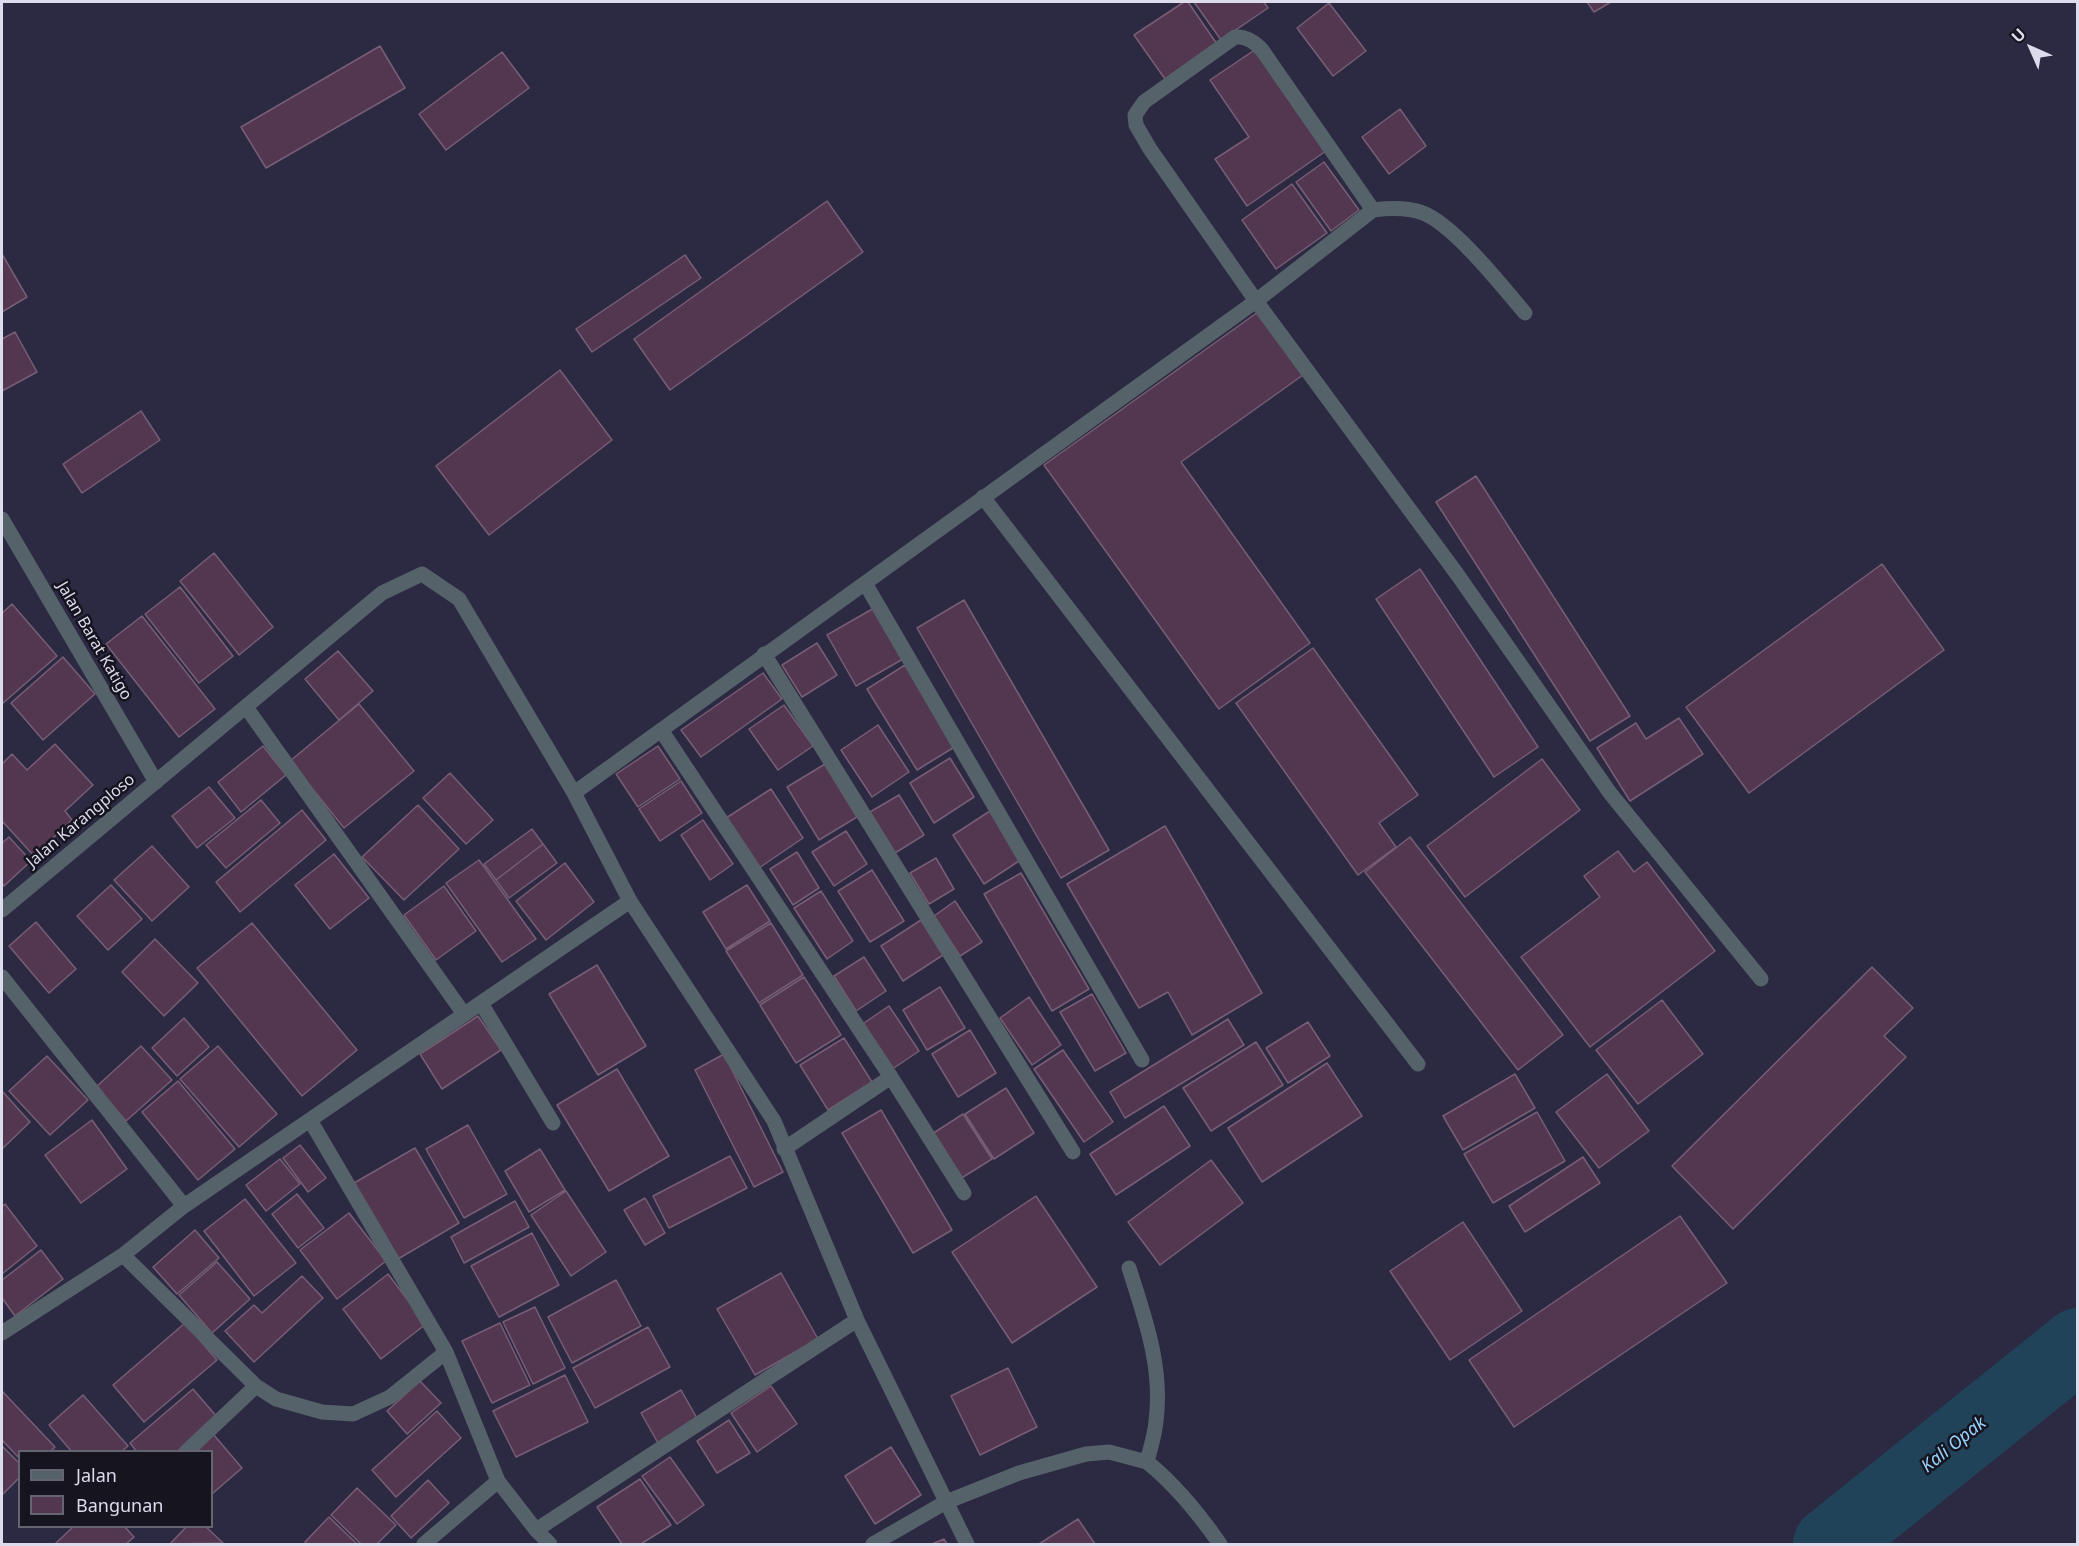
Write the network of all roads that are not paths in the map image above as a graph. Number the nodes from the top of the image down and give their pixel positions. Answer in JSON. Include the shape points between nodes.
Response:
{"nodes":[{"id":1,"x":1373,"y":210,"type":"junction"},
{"id":2,"x":1256,"y":301,"type":"junction"},
{"id":3,"x":1525,"y":313,"type":"dead end"},
{"id":4,"x":983,"y":497,"type":"junction"},
{"id":5,"x":2,"y":519,"type":"edge"},
{"id":6,"x":865,"y":583,"type":"junction"},
{"id":7,"x":764,"y":654,"type":"junction"},
{"id":8,"x":246,"y":707,"type":"junction"},
{"id":9,"x":661,"y":730,"type":"junction"},
{"id":10,"x":156,"y":782,"type":"junction"},
{"id":11,"x":574,"y":793,"type":"junction"},
{"id":12,"x":630,"y":901,"type":"junction"},
{"id":13,"x":2,"y":910,"type":"edge"},
{"id":14,"x":2,"y":977,"type":"edge"},
{"id":15,"x":1761,"y":979,"type":"dead end"},
{"id":16,"x":481,"y":1003,"type":"junction"},
{"id":17,"x":465,"y":1014,"type":"junction"},
{"id":18,"x":1142,"y":1060,"type":"dead end"},
{"id":19,"x":1418,"y":1064,"type":"dead end"},
{"id":20,"x":891,"y":1077,"type":"junction"},
{"id":21,"x":310,"y":1120,"type":"junction"},
{"id":22,"x":553,"y":1123,"type":"dead end"},
{"id":23,"x":784,"y":1149,"type":"junction"},
{"id":24,"x":1073,"y":1152,"type":"dead end"},
{"id":25,"x":964,"y":1192,"type":"dead end"},
{"id":26,"x":184,"y":1206,"type":"junction"},
{"id":27,"x":123,"y":1255,"type":"junction"},
{"id":28,"x":1128,"y":1268,"type":"dead end"},
{"id":29,"x":857,"y":1320,"type":"junction"},
{"id":30,"x":2,"y":1333,"type":"edge"},
{"id":31,"x":446,"y":1352,"type":"junction"},
{"id":32,"x":256,"y":1386,"type":"junction"},
{"id":33,"x":188,"y":1450,"type":"edge"},
{"id":34,"x":1147,"y":1462,"type":"junction"},
{"id":35,"x":498,"y":1481,"type":"junction"},
{"id":36,"x":946,"y":1502,"type":"junction"},
{"id":37,"x":536,"y":1530,"type":"junction"},
{"id":38,"x":424,"y":1545,"type":"edge"},
{"id":39,"x":550,"y":1545,"type":"edge"},
{"id":40,"x":873,"y":1545,"type":"edge"},
{"id":41,"x":967,"y":1545,"type":"edge"},
{"id":42,"x":1220,"y":1545,"type":"edge"}],
"edges":[{"from":1,"to":2,"type":"street"},
{"from":1,"to":2,"type":"street","via":[[1257,44],[1235,37],[1144,102],[1135,115],[1136,125]]},
{"from":1,"to":3,"type":"street","via":[[1406,209],[1440,222]]},
{"from":2,"to":4,"type":"street"},
{"from":2,"to":15,"type":"street","via":[[1457,574],[1610,793]]},
{"from":4,"to":6,"type":"street"},
{"from":4,"to":19,"type":"street"},
{"from":5,"to":10,"type":"street","name":"Jalan Barat Katigo"},
{"from":6,"to":7,"type":"street"},
{"from":6,"to":18,"type":"street"},
{"from":7,"to":9,"type":"street"},
{"from":7,"to":24,"type":"street"},
{"from":8,"to":10,"type":"street","name":"Jalan Karangploso"},
{"from":8,"to":11,"type":"street","name":"Jalan Karangploso","via":[[382,593],[422,574],[459,598]]},
{"from":8,"to":17,"type":"street"},
{"from":9,"to":11,"type":"street"},
{"from":9,"to":20,"type":"street"},
{"from":10,"to":13,"type":"street","name":"Jalan Karangploso"},
{"from":11,"to":12,"type":"street"},
{"from":12,"to":16,"type":"street"},
{"from":12,"to":23,"type":"street","via":[[774,1121]]},
{"from":14,"to":26,"type":"street"},
{"from":16,"to":17,"type":"street"},
{"from":16,"to":22,"type":"street"},
{"from":17,"to":21,"type":"street"},
{"from":20,"to":23,"type":"street"},
{"from":20,"to":25,"type":"street"},
{"from":21,"to":26,"type":"street"},
{"from":21,"to":31,"type":"street"},
{"from":23,"to":29,"type":"street"},
{"from":26,"to":27,"type":"street"},
{"from":27,"to":30,"type":"street"},
{"from":27,"to":32,"type":"street"},
{"from":28,"to":34,"type":"street","via":[[1150,1335],[1158,1390],[1156,1423]]},
{"from":29,"to":36,"type":"street"},
{"from":29,"to":37,"type":"street"},
{"from":31,"to":32,"type":"street","via":[[390,1397],[353,1414],[322,1412],[276,1399]]},
{"from":31,"to":35,"type":"street"},
{"from":32,"to":33,"type":"street"},
{"from":34,"to":36,"type":"street","via":[[1109,1452],[1086,1454],[1019,1473]]},
{"from":34,"to":42,"type":"street","via":[[1164,1475]]},
{"from":35,"to":37,"type":"street"},
{"from":35,"to":38,"type":"street"},
{"from":36,"to":40,"type":"street"},
{"from":36,"to":41,"type":"street"},
{"from":37,"to":39,"type":"street"}]}
